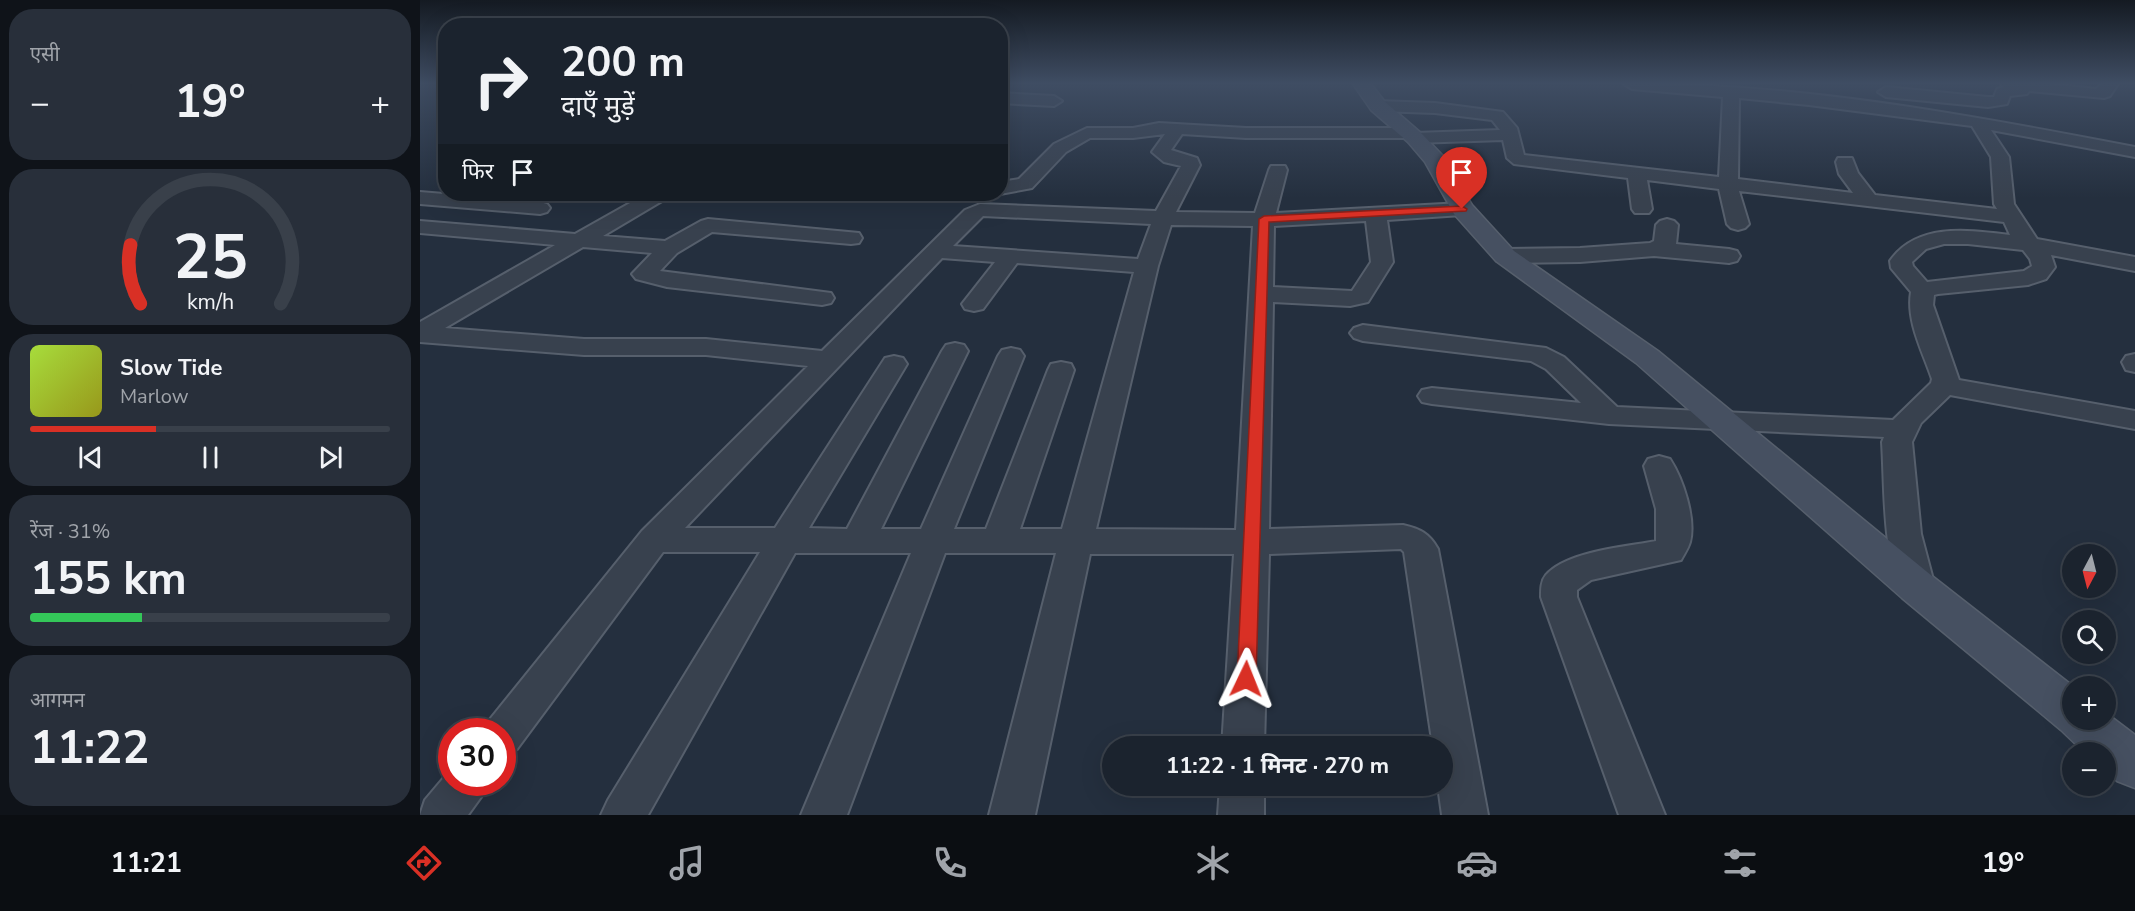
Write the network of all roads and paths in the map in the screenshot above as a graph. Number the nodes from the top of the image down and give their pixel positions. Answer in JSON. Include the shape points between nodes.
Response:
{"nodes":[{"id":1,"x":1398,"y":122,"type":"edge"},
{"id":2,"x":1505,"y":122,"type":"edge"},
{"id":3,"x":1737,"y":122,"type":"edge"},
{"id":4,"x":1978,"y":122,"type":"joint"},
{"id":5,"x":2024,"y":122,"type":"edge"},
{"id":6,"x":2017,"y":128,"type":"junction"},
{"id":7,"x":1177,"y":129,"type":"junction"},
{"id":8,"x":1411,"y":135,"type":"junction"},
{"id":9,"x":1509,"y":135,"type":"junction"},
{"id":10,"x":2135,"y":152,"type":"edge"},
{"id":11,"x":1845,"y":162,"type":"dead end"},
{"id":12,"x":1278,"y":170,"type":"dead end"},
{"id":13,"x":1637,"y":174,"type":"junction"},
{"id":14,"x":1728,"y":185,"type":"junction"},
{"id":15,"x":1008,"y":187,"type":"edge"},
{"id":16,"x":420,"y":198,"type":"edge"},
{"id":17,"x":438,"y":200,"type":"edge"},
{"id":18,"x":456,"y":201,"type":"edge"},
{"id":19,"x":648,"y":201,"type":"edge"},
{"id":20,"x":986,"y":202,"type":"edge"},
{"id":21,"x":1870,"y":202,"type":"junction"},
{"id":22,"x":540,"y":208,"type":"dead end"},
{"id":23,"x":1462,"y":209,"type":"junction"},
{"id":24,"x":1642,"y":209,"type":"dead end"},
{"id":25,"x":1376,"y":214,"type":"junction"},
{"id":26,"x":2010,"y":217,"type":"junction"},
{"id":27,"x":1162,"y":218,"type":"junction"},
{"id":28,"x":1264,"y":219,"type":"junction"},
{"id":29,"x":1738,"y":224,"type":"dead end"},
{"id":30,"x":1667,"y":225,"type":"dead end"},
{"id":31,"x":420,"y":227,"type":"edge"},
{"id":32,"x":851,"y":238,"type":"dead end"},
{"id":33,"x":579,"y":240,"type":"junction"},
{"id":34,"x":2030,"y":245,"type":"junction"},
{"id":35,"x":669,"y":248,"type":"junction"},
{"id":36,"x":1654,"y":249,"type":"junction"},
{"id":37,"x":936,"y":251,"type":"junction"},
{"id":38,"x":1011,"y":256,"type":"junction"},
{"id":39,"x":1504,"y":256,"type":"junction"},
{"id":40,"x":1728,"y":256,"type":"dead end"},
{"id":41,"x":2135,"y":264,"type":"edge"},
{"id":42,"x":1148,"y":266,"type":"junction"},
{"id":43,"x":1923,"y":291,"type":"junction"},
{"id":44,"x":1262,"y":294,"type":"junction"},
{"id":45,"x":822,"y":298,"type":"dead end"},
{"id":46,"x":974,"y":304,"type":"dead end"},
{"id":47,"x":420,"y":333,"type":"edge"},
{"id":48,"x":1363,"y":333,"type":"dead end"},
{"id":49,"x":955,"y":351,"type":"dead end"},
{"id":50,"x":1011,"y":356,"type":"dead end"},
{"id":51,"x":828,"y":360,"type":"junction"},
{"id":52,"x":894,"y":364,"type":"dead end"},
{"id":53,"x":1061,"y":370,"type":"dead end"},
{"id":54,"x":1944,"y":386,"type":"junction"},
{"id":55,"x":1432,"y":396,"type":"dead end"},
{"id":56,"x":1609,"y":415,"type":"junction"},
{"id":57,"x":2135,"y":420,"type":"edge"},
{"id":58,"x":1723,"y":421,"type":"junction"},
{"id":59,"x":1901,"y":429,"type":"junction"},
{"id":60,"x":1659,"y":466,"type":"dead end"},
{"id":61,"x":654,"y":540,"type":"junction"},
{"id":62,"x":785,"y":540,"type":"junction"},
{"id":63,"x":858,"y":540,"type":"junction"},
{"id":64,"x":933,"y":540,"type":"junction"},
{"id":65,"x":999,"y":540,"type":"junction"},
{"id":66,"x":1076,"y":541,"type":"junction"},
{"id":67,"x":1252,"y":542,"type":"junction"},
{"id":68,"x":1917,"y":587,"type":"junction"},
{"id":69,"x":2062,"y":705,"type":"edge"},
{"id":70,"x":516,"y":718,"type":"edge"},
{"id":71,"x":2092,"y":730,"type":"edge"},
{"id":72,"x":1244,"y":736,"type":"edge"},
{"id":73,"x":2135,"y":765,"type":"edge"},
{"id":74,"x":456,"y":796,"type":"edge"},
{"id":75,"x":1242,"y":796,"type":"edge"},
{"id":76,"x":441,"y":815,"type":"edge"},
{"id":77,"x":624,"y":815,"type":"edge"},
{"id":78,"x":824,"y":815,"type":"edge"},
{"id":79,"x":1012,"y":815,"type":"edge"},
{"id":80,"x":1241,"y":815,"type":"edge"},
{"id":81,"x":1465,"y":815,"type":"edge"},
{"id":82,"x":1642,"y":815,"type":"edge"}],
"edges":[{"from":1,"to":8,"type":"main road"},
{"from":2,"to":9,"type":"street"},
{"from":3,"to":14,"type":"street"},
{"from":4,"to":6,"type":"street"},
{"from":4,"to":26,"type":"street","via":[[2000,157],[2004,204]]},
{"from":5,"to":6,"type":"street"},
{"from":6,"to":10,"type":"street"},
{"from":7,"to":8,"type":"street"},
{"from":7,"to":15,"type":"street","via":[[1082,135],[1060,148],[1024,184]]},
{"from":7,"to":27,"type":"street","via":[[1161,152],[1191,165]]},
{"from":8,"to":9,"type":"street"},
{"from":8,"to":23,"type":"main road","via":[[1434,160]]},
{"from":9,"to":13,"type":"street","via":[[1516,158],[1521,160]]},
{"from":11,"to":21,"type":"street"},
{"from":12,"to":28,"type":"street"},
{"from":13,"to":14,"type":"street"},
{"from":13,"to":24,"type":"street"},
{"from":14,"to":21,"type":"street"},
{"from":14,"to":29,"type":"street"},
{"from":16,"to":17,"type":"street"},
{"from":18,"to":22,"type":"street"},
{"from":19,"to":33,"type":"street"},
{"from":20,"to":27,"type":"street"},
{"from":20,"to":37,"type":"street"},
{"from":21,"to":26,"type":"street"},
{"from":23,"to":25,"type":"street"},
{"from":23,"to":39,"type":"main road"},
{"from":25,"to":28,"type":"street"},
{"from":25,"to":44,"type":"street","via":[[1382,262],[1360,297]]},
{"from":26,"to":34,"type":"street"},
{"from":27,"to":28,"type":"street"},
{"from":27,"to":42,"type":"street"},
{"from":28,"to":44,"type":"street"},
{"from":30,"to":36,"type":"street","via":[[1665,244]]},
{"from":31,"to":33,"type":"street"},
{"from":32,"to":35,"type":"street","via":[[708,225]]},
{"from":33,"to":35,"type":"street"},
{"from":33,"to":47,"type":"street"},
{"from":34,"to":41,"type":"street"},
{"from":34,"to":43,"type":"street","via":[[2044,267],[2038,274]]},
{"from":34,"to":43,"type":"street","via":[[1952,238],[1928,240],[1911,249],[1901,261],[1902,268]]},
{"from":35,"to":45,"type":"street","via":[[644,274]]},
{"from":36,"to":39,"type":"street"},
{"from":36,"to":40,"type":"street"},
{"from":37,"to":38,"type":"street"},
{"from":37,"to":51,"type":"street"},
{"from":38,"to":42,"type":"street"},
{"from":38,"to":46,"type":"street"},
{"from":39,"to":58,"type":"main road","via":[[1647,357]]},
{"from":42,"to":66,"type":"street"},
{"from":43,"to":54,"type":"street","via":[[1921,305],[1946,379]]},
{"from":44,"to":67,"type":"street"},
{"from":47,"to":51,"type":"street","via":[[584,347],[706,347]]},
{"from":48,"to":56,"type":"street","via":[[1537,354],[1555,363]]},
{"from":49,"to":63,"type":"street"},
{"from":50,"to":64,"type":"street"},
{"from":51,"to":61,"type":"street"},
{"from":52,"to":62,"type":"street"},
{"from":53,"to":65,"type":"street"},
{"from":54,"to":57,"type":"street"},
{"from":54,"to":59,"type":"street"},
{"from":55,"to":56,"type":"street"},
{"from":56,"to":58,"type":"street"},
{"from":58,"to":59,"type":"street"},
{"from":58,"to":68,"type":"main road"},
{"from":59,"to":68,"type":"street","via":[[1897,442],[1904,534]]},
{"from":60,"to":82,"type":"street","via":[[1672,513],[1675,542],[1669,551],[1581,569],[1559,584],[1559,597]]},
{"from":61,"to":62,"type":"street"},
{"from":61,"to":70,"type":"street"},
{"from":62,"to":63,"type":"street"},
{"from":62,"to":77,"type":"street"},
{"from":63,"to":64,"type":"street"},
{"from":64,"to":65,"type":"street"},
{"from":64,"to":78,"type":"street"},
{"from":65,"to":66,"type":"street"},
{"from":66,"to":67,"type":"street"},
{"from":66,"to":79,"type":"street"},
{"from":67,"to":72,"type":"street"},
{"from":67,"to":81,"type":"street","via":[[1403,537],[1418,544]]},
{"from":68,"to":69,"type":"main road"},
{"from":71,"to":73,"type":"main road"},
{"from":74,"to":76,"type":"street"},
{"from":75,"to":80,"type":"street"}]}
